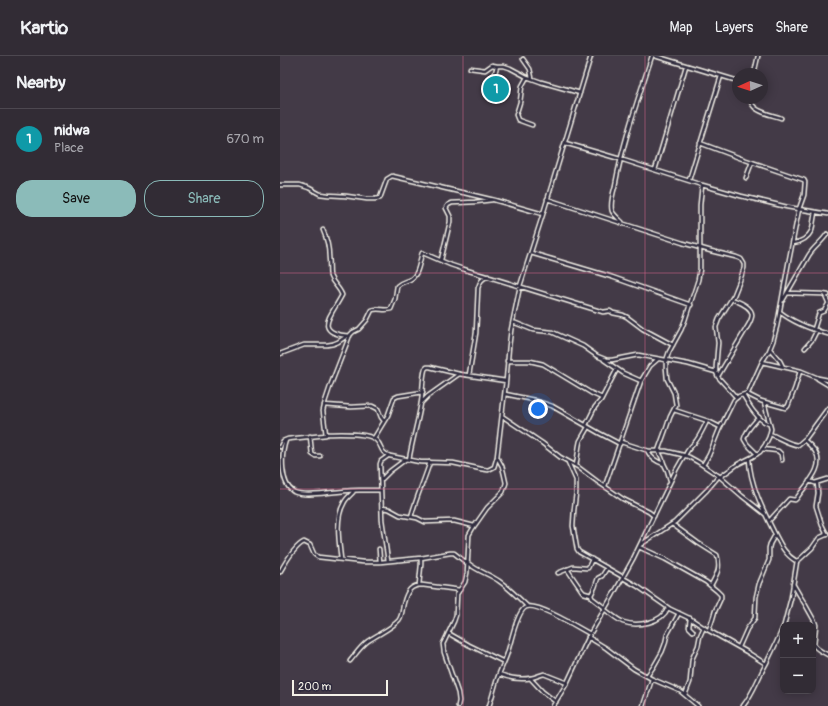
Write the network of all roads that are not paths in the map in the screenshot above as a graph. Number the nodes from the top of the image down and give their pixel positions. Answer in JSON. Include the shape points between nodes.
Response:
{"nodes":[{"id":1,"x":591,"y":56,"type":"edge"},
{"id":2,"x":652,"y":56,"type":"edge"},
{"id":3,"x":655,"y":56,"type":"edge"},
{"id":4,"x":758,"y":56,"type":"edge"},
{"id":5,"x":523,"y":59,"type":"dead end"},
{"id":6,"x":497,"y":66,"type":"junction"},
{"id":7,"x":686,"y":66,"type":"junction"},
{"id":8,"x":470,"y":68,"type":"dead end"},
{"id":9,"x":755,"y":68,"type":"edge"},
{"id":10,"x":720,"y":76,"type":"junction"},
{"id":11,"x":527,"y":77,"type":"junction"},
{"id":12,"x":532,"y":78,"type":"junction"},
{"id":13,"x":732,"y":79,"type":"edge"},
{"id":14,"x":495,"y":80,"type":"dead end"},
{"id":15,"x":580,"y":93,"type":"junction"},
{"id":16,"x":752,"y":104,"type":"edge"},
{"id":17,"x":781,"y":118,"type":"dead end"},
{"id":18,"x":532,"y":125,"type":"dead end"},
{"id":19,"x":700,"y":142,"type":"junction"},
{"id":20,"x":564,"y":143,"type":"junction"},
{"id":21,"x":620,"y":159,"type":"junction"},
{"id":22,"x":752,"y":162,"type":"junction"},
{"id":23,"x":655,"y":170,"type":"junction"},
{"id":24,"x":746,"y":178,"type":"dead end"},
{"id":25,"x":689,"y":180,"type":"junction"},
{"id":26,"x":280,"y":185,"type":"edge"},
{"id":27,"x":702,"y":185,"type":"junction"},
{"id":28,"x":547,"y":199,"type":"junction"},
{"id":29,"x":494,"y":200,"type":"junction"},
{"id":30,"x":799,"y":209,"type":"junction"},
{"id":31,"x":815,"y":212,"type":"junction"},
{"id":32,"x":543,"y":214,"type":"junction"},
{"id":33,"x":828,"y":214,"type":"edge"},
{"id":34,"x":623,"y":223,"type":"junction"},
{"id":35,"x":323,"y":230,"type":"dead end"},
{"id":36,"x":827,"y":234,"type":"dead end"},
{"id":37,"x":793,"y":243,"type":"junction"},
{"id":38,"x":701,"y":248,"type":"junction"},
{"id":39,"x":531,"y":252,"type":"junction"},
{"id":40,"x":441,"y":260,"type":"junction"},
{"id":41,"x":488,"y":276,"type":"junction"},
{"id":42,"x":520,"y":286,"type":"junction"},
{"id":43,"x":787,"y":293,"type":"junction"},
{"id":44,"x":826,"y":295,"type":"edge"},
{"id":45,"x":732,"y":299,"type":"junction"},
{"id":46,"x":782,"y":301,"type":"junction"},
{"id":47,"x":828,"y":303,"type":"edge"},
{"id":48,"x":691,"y":305,"type":"junction"},
{"id":49,"x":780,"y":312,"type":"junction"},
{"id":50,"x":512,"y":322,"type":"junction"},
{"id":51,"x":816,"y":330,"type":"junction"},
{"id":52,"x":828,"y":334,"type":"edge"},
{"id":53,"x":348,"y":336,"type":"junction"},
{"id":54,"x":673,"y":345,"type":"junction"},
{"id":55,"x":804,"y":348,"type":"dead end"},
{"id":56,"x":770,"y":349,"type":"junction"},
{"id":57,"x":280,"y":354,"type":"edge"},
{"id":58,"x":597,"y":356,"type":"junction"},
{"id":59,"x":659,"y":359,"type":"junction"},
{"id":60,"x":507,"y":361,"type":"junction"},
{"id":61,"x":666,"y":361,"type":"junction"},
{"id":62,"x":762,"y":362,"type":"junction"},
{"id":63,"x":783,"y":367,"type":"junction"},
{"id":64,"x":618,"y":369,"type":"junction"},
{"id":65,"x":800,"y":371,"type":"junction"},
{"id":66,"x":716,"y":372,"type":"junction"},
{"id":67,"x":460,"y":374,"type":"junction"},
{"id":68,"x":469,"y":375,"type":"junction"},
{"id":69,"x":718,"y":377,"type":"junction"},
{"id":70,"x":816,"y":378,"type":"junction"},
{"id":71,"x":828,"y":380,"type":"edge"},
{"id":72,"x":506,"y":381,"type":"junction"},
{"id":73,"x":641,"y":381,"type":"junction"},
{"id":74,"x":828,"y":385,"type":"edge"},
{"id":75,"x":423,"y":392,"type":"junction"},
{"id":76,"x":505,"y":394,"type":"junction"},
{"id":77,"x":744,"y":394,"type":"junction"},
{"id":78,"x":736,"y":397,"type":"junction"},
{"id":79,"x":602,"y":398,"type":"junction"},
{"id":80,"x":764,"y":402,"type":"junction"},
{"id":81,"x":421,"y":404,"type":"junction"},
{"id":82,"x":324,"y":405,"type":"junction"},
{"id":83,"x":828,"y":408,"type":"edge"},
{"id":84,"x":674,"y":410,"type":"junction"},
{"id":85,"x":502,"y":416,"type":"junction"},
{"id":86,"x":759,"y":418,"type":"junction"},
{"id":87,"x":707,"y":420,"type":"junction"},
{"id":88,"x":384,"y":422,"type":"junction"},
{"id":89,"x":770,"y":424,"type":"junction"},
{"id":90,"x":587,"y":426,"type":"junction"},
{"id":91,"x":720,"y":427,"type":"junction"},
{"id":92,"x":326,"y":434,"type":"junction"},
{"id":93,"x":770,"y":434,"type":"junction"},
{"id":94,"x":310,"y":436,"type":"junction"},
{"id":95,"x":374,"y":438,"type":"junction"},
{"id":96,"x":286,"y":440,"type":"junction"},
{"id":97,"x":804,"y":440,"type":"junction"},
{"id":98,"x":620,"y":443,"type":"junction"},
{"id":99,"x":280,"y":447,"type":"edge"},
{"id":100,"x":762,"y":449,"type":"junction"},
{"id":101,"x":648,"y":451,"type":"junction"},
{"id":102,"x":658,"y":451,"type":"junction"},
{"id":103,"x":757,"y":454,"type":"junction"},
{"id":104,"x":320,"y":456,"type":"dead end"},
{"id":105,"x":388,"y":456,"type":"junction"},
{"id":106,"x":685,"y":456,"type":"junction"},
{"id":107,"x":497,"y":457,"type":"junction"},
{"id":108,"x":408,"y":459,"type":"junction"},
{"id":109,"x":749,"y":459,"type":"junction"},
{"id":110,"x":782,"y":460,"type":"dead end"},
{"id":111,"x":430,"y":462,"type":"junction"},
{"id":112,"x":567,"y":462,"type":"junction"},
{"id":113,"x":664,"y":464,"type":"junction"},
{"id":114,"x":704,"y":465,"type":"junction"},
{"id":115,"x":576,"y":466,"type":"junction"},
{"id":116,"x":720,"y":477,"type":"junction"},
{"id":117,"x":828,"y":479,"type":"edge"},
{"id":118,"x":380,"y":481,"type":"junction"},
{"id":119,"x":670,"y":481,"type":"junction"},
{"id":120,"x":809,"y":481,"type":"junction"},
{"id":121,"x":817,"y":483,"type":"junction"},
{"id":122,"x":605,"y":486,"type":"junction"},
{"id":123,"x":381,"y":490,"type":"junction"},
{"id":124,"x":355,"y":491,"type":"junction"},
{"id":125,"x":382,"y":508,"type":"junction"},
{"id":126,"x":765,"y":514,"type":"junction"},
{"id":127,"x":654,"y":516,"type":"junction"},
{"id":128,"x":411,"y":517,"type":"junction"},
{"id":129,"x":768,"y":521,"type":"junction"},
{"id":130,"x":672,"y":524,"type":"junction"},
{"id":131,"x":474,"y":526,"type":"junction"},
{"id":132,"x":775,"y":534,"type":"junction"},
{"id":133,"x":827,"y":535,"type":"edge"},
{"id":134,"x":639,"y":547,"type":"junction"},
{"id":135,"x":378,"y":549,"type":"dead end"},
{"id":136,"x":421,"y":558,"type":"junction"},
{"id":137,"x":341,"y":559,"type":"junction"},
{"id":138,"x":592,"y":559,"type":"junction"},
{"id":139,"x":388,"y":561,"type":"junction"},
{"id":140,"x":797,"y":561,"type":"junction"},
{"id":141,"x":380,"y":562,"type":"junction"},
{"id":142,"x":468,"y":563,"type":"junction"},
{"id":143,"x":607,"y":568,"type":"junction"},
{"id":144,"x":567,"y":569,"type":"junction"},
{"id":145,"x":280,"y":572,"type":"edge"},
{"id":146,"x":558,"y":573,"type":"dead end"},
{"id":147,"x":623,"y":577,"type":"junction"},
{"id":148,"x":793,"y":584,"type":"junction"},
{"id":149,"x":420,"y":585,"type":"junction"},
{"id":150,"x":711,"y":585,"type":"junction"},
{"id":151,"x":460,"y":590,"type":"junction"},
{"id":152,"x":591,"y":595,"type":"junction"},
{"id":153,"x":527,"y":606,"type":"junction"},
{"id":154,"x":668,"y":608,"type":"junction"},
{"id":155,"x":604,"y":609,"type":"junction"},
{"id":156,"x":679,"y":613,"type":"junction"},
{"id":157,"x":690,"y":618,"type":"junction"},
{"id":158,"x":784,"y":622,"type":"edge"},
{"id":159,"x":704,"y":627,"type":"junction"},
{"id":160,"x":709,"y":630,"type":"junction"},
{"id":161,"x":693,"y":631,"type":"dead end"},
{"id":162,"x":448,"y":633,"type":"junction"},
{"id":163,"x":780,"y":633,"type":"edge"},
{"id":164,"x":589,"y":636,"type":"junction"},
{"id":165,"x":739,"y":647,"type":"junction"},
{"id":166,"x":828,"y":655,"type":"edge"},
{"id":167,"x":350,"y":661,"type":"dead end"},
{"id":168,"x":504,"y":662,"type":"junction"},
{"id":169,"x":766,"y":664,"type":"junction"},
{"id":170,"x":499,"y":674,"type":"junction"},
{"id":171,"x":647,"y":676,"type":"junction"},
{"id":172,"x":530,"y":678,"type":"junction"},
{"id":173,"x":652,"y":678,"type":"junction"},
{"id":174,"x":567,"y":683,"type":"junction"},
{"id":175,"x":685,"y":695,"type":"junction"},
{"id":176,"x":556,"y":702,"type":"junction"},
{"id":177,"x":458,"y":706,"type":"edge"},
{"id":178,"x":489,"y":706,"type":"edge"},
{"id":179,"x":553,"y":706,"type":"edge"},
{"id":180,"x":643,"y":706,"type":"edge"},
{"id":181,"x":698,"y":706,"type":"edge"},
{"id":182,"x":743,"y":706,"type":"edge"}],
"edges":[{"from":1,"to":15,"type":"street"},
{"from":2,"to":21,"type":"street"},
{"from":3,"to":7,"type":"street"},
{"from":4,"to":9,"type":"street"},
{"from":5,"to":12,"type":"street","via":[[530,69]]},
{"from":6,"to":8,"type":"street","via":[[482,70]]},
{"from":6,"to":11,"type":"street","via":[[510,68]]},
{"from":6,"to":14,"type":"street"},
{"from":7,"to":10,"type":"street"},
{"from":7,"to":23,"type":"street"},
{"from":10,"to":13,"type":"street"},
{"from":10,"to":19,"type":"street"},
{"from":11,"to":12,"type":"street"},
{"from":11,"to":18,"type":"street","via":[[522,86],[516,115],[518,120]]},
{"from":12,"to":15,"type":"street"},
{"from":15,"to":20,"type":"street"},
{"from":16,"to":17,"type":"street","via":[[756,109]]},
{"from":19,"to":22,"type":"street"},
{"from":19,"to":25,"type":"street"},
{"from":20,"to":21,"type":"street"},
{"from":20,"to":28,"type":"street"},
{"from":21,"to":23,"type":"street"},
{"from":21,"to":34,"type":"street","via":[[612,210]]},
{"from":22,"to":24,"type":"street"},
{"from":22,"to":30,"type":"street","via":[[805,181]]},
{"from":23,"to":25,"type":"street"},
{"from":25,"to":27,"type":"street"},
{"from":26,"to":29,"type":"street","via":[[300,185],[320,194],[378,199],[387,178],[392,176]]},
{"from":27,"to":30,"type":"street"},
{"from":27,"to":38,"type":"street"},
{"from":28,"to":32,"type":"street"},
{"from":28,"to":34,"type":"street"},
{"from":29,"to":32,"type":"street"},
{"from":29,"to":40,"type":"street","via":[[448,205],[446,208],[450,222]]},
{"from":30,"to":31,"type":"street"},
{"from":30,"to":37,"type":"street"},
{"from":31,"to":33,"type":"street"},
{"from":31,"to":37,"type":"street","via":[[811,232],[805,239]]},
{"from":32,"to":39,"type":"street"},
{"from":34,"to":38,"type":"street"},
{"from":35,"to":53,"type":"street","via":[[328,245],[331,277],[342,295],[330,313],[327,327],[333,332]]},
{"from":36,"to":43,"type":"street","via":[[812,250]]},
{"from":37,"to":46,"type":"street"},
{"from":38,"to":45,"type":"street","via":[[741,259],[744,268]]},
{"from":38,"to":48,"type":"street","via":[[700,269]]},
{"from":39,"to":42,"type":"street"},
{"from":39,"to":48,"type":"street"},
{"from":40,"to":41,"type":"street"},
{"from":40,"to":53,"type":"street","via":[[422,253],[416,274],[397,286],[391,309],[372,310],[359,329]]},
{"from":41,"to":42,"type":"street"},
{"from":41,"to":68,"type":"street","via":[[480,282],[478,288],[476,333]]},
{"from":42,"to":50,"type":"street"},
{"from":42,"to":54,"type":"street","via":[[599,311],[623,315]]},
{"from":43,"to":44,"type":"street"},
{"from":43,"to":46,"type":"street"},
{"from":44,"to":47,"type":"street"},
{"from":45,"to":66,"type":"street","via":[[716,327]]},
{"from":45,"to":69,"type":"street","via":[[748,307],[752,316]]},
{"from":46,"to":49,"type":"street"},
{"from":47,"to":51,"type":"street","via":[[824,311],[818,314]]},
{"from":48,"to":54,"type":"street"},
{"from":49,"to":51,"type":"street","via":[[799,324]]},
{"from":49,"to":56,"type":"street"},
{"from":50,"to":58,"type":"street","via":[[533,330],[552,332],[583,346]]},
{"from":50,"to":60,"type":"street"},
{"from":51,"to":52,"type":"street"},
{"from":51,"to":55,"type":"street","via":[[812,340]]},
{"from":53,"to":57,"type":"street","via":[[333,344],[304,345]]},
{"from":53,"to":82,"type":"street"},
{"from":54,"to":61,"type":"street"},
{"from":56,"to":62,"type":"street"},
{"from":56,"to":63,"type":"street"},
{"from":58,"to":59,"type":"street","via":[[607,360],[638,355]]},
{"from":58,"to":64,"type":"street"},
{"from":59,"to":61,"type":"street"},
{"from":59,"to":73,"type":"street","via":[[650,366]]},
{"from":60,"to":72,"type":"street"},
{"from":60,"to":79,"type":"street","via":[[543,364]]},
{"from":61,"to":66,"type":"street"},
{"from":61,"to":84,"type":"street","via":[[667,379],[676,405]]},
{"from":62,"to":63,"type":"street"},
{"from":62,"to":77,"type":"street","via":[[749,391]]},
{"from":63,"to":65,"type":"street"},
{"from":64,"to":73,"type":"street"},
{"from":64,"to":79,"type":"street"},
{"from":65,"to":70,"type":"street"},
{"from":65,"to":80,"type":"street","via":[[787,408]]},
{"from":66,"to":69,"type":"street"},
{"from":67,"to":68,"type":"street"},
{"from":67,"to":75,"type":"street","via":[[427,367]]},
{"from":67,"to":81,"type":"street","via":[[428,396]]},
{"from":68,"to":72,"type":"street"},
{"from":69,"to":78,"type":"street"},
{"from":70,"to":71,"type":"street"},
{"from":70,"to":74,"type":"street"},
{"from":72,"to":76,"type":"street"},
{"from":73,"to":98,"type":"street"},
{"from":75,"to":81,"type":"street"},
{"from":75,"to":88,"type":"street","via":[[394,398]]},
{"from":76,"to":85,"type":"street"},
{"from":76,"to":90,"type":"street","via":[[552,406]]},
{"from":77,"to":78,"type":"street"},
{"from":77,"to":80,"type":"street"},
{"from":77,"to":86,"type":"street"},
{"from":78,"to":91,"type":"street"},
{"from":79,"to":90,"type":"street"},
{"from":80,"to":89,"type":"street"},
{"from":81,"to":108,"type":"street"},
{"from":82,"to":88,"type":"street","via":[[351,408],[372,406],[378,409]]},
{"from":82,"to":92,"type":"street"},
{"from":83,"to":97,"type":"street"},
{"from":84,"to":87,"type":"street"},
{"from":84,"to":102,"type":"street"},
{"from":85,"to":107,"type":"street"},
{"from":85,"to":112,"type":"street"},
{"from":86,"to":89,"type":"street"},
{"from":86,"to":103,"type":"street","via":[[745,434],[744,439]]},
{"from":87,"to":91,"type":"street"},
{"from":87,"to":106,"type":"street","via":[[700,436]]},
{"from":88,"to":95,"type":"street"},
{"from":89,"to":93,"type":"street"},
{"from":90,"to":98,"type":"street"},
{"from":90,"to":115,"type":"street","via":[[580,441]]},
{"from":91,"to":114,"type":"street"},
{"from":92,"to":94,"type":"street"},
{"from":92,"to":95,"type":"street","via":[[355,434]]},
{"from":93,"to":97,"type":"street","via":[[794,445]]},
{"from":93,"to":100,"type":"street"},
{"from":94,"to":96,"type":"street"},
{"from":94,"to":104,"type":"street","via":[[312,454]]},
{"from":95,"to":105,"type":"street"},
{"from":96,"to":99,"type":"street"},
{"from":96,"to":124,"type":"street","via":[[282,474],[295,492],[310,494]]},
{"from":97,"to":120,"type":"street","via":[[818,457],[816,470]]},
{"from":98,"to":101,"type":"street"},
{"from":98,"to":122,"type":"street"},
{"from":100,"to":103,"type":"street"},
{"from":100,"to":110,"type":"street","via":[[778,452]]},
{"from":101,"to":102,"type":"street"},
{"from":101,"to":113,"type":"street","via":[[654,459]]},
{"from":102,"to":106,"type":"street"},
{"from":102,"to":113,"type":"street"},
{"from":103,"to":109,"type":"street"},
{"from":105,"to":108,"type":"street"},
{"from":105,"to":118,"type":"street","via":[[380,461]]},
{"from":106,"to":114,"type":"street"},
{"from":106,"to":119,"type":"street"},
{"from":107,"to":111,"type":"street","via":[[494,467],[488,470],[453,463]]},
{"from":107,"to":131,"type":"street","via":[[506,483],[503,492]]},
{"from":108,"to":111,"type":"street"},
{"from":108,"to":118,"type":"street"},
{"from":109,"to":116,"type":"street"},
{"from":109,"to":126,"type":"street"},
{"from":111,"to":128,"type":"street"},
{"from":112,"to":115,"type":"street"},
{"from":112,"to":138,"type":"street","via":[[576,480],[573,526],[577,549]]},
{"from":113,"to":119,"type":"street"},
{"from":114,"to":116,"type":"street"},
{"from":115,"to":122,"type":"street"},
{"from":116,"to":126,"type":"street"},
{"from":116,"to":130,"type":"street"},
{"from":117,"to":121,"type":"street"},
{"from":118,"to":123,"type":"street"},
{"from":119,"to":127,"type":"street"},
{"from":120,"to":121,"type":"street"},
{"from":120,"to":129,"type":"street","via":[[796,499],[789,499]]},
{"from":121,"to":133,"type":"street","via":[[816,506]]},
{"from":122,"to":127,"type":"street"},
{"from":123,"to":124,"type":"street"},
{"from":123,"to":125,"type":"street"},
{"from":124,"to":137,"type":"street","via":[[346,499],[340,512]]},
{"from":125,"to":128,"type":"street"},
{"from":125,"to":139,"type":"street"},
{"from":126,"to":129,"type":"street"},
{"from":127,"to":134,"type":"street"},
{"from":128,"to":131,"type":"street","via":[[429,522],[454,521]]},
{"from":129,"to":132,"type":"street"},
{"from":130,"to":134,"type":"street"},
{"from":130,"to":150,"type":"street","via":[[717,556],[718,574]]},
{"from":131,"to":142,"type":"street","via":[[469,535]]},
{"from":132,"to":140,"type":"street","via":[[789,556]]},
{"from":132,"to":165,"type":"street","via":[[769,548],[769,560],[759,584],[755,618],[747,628]]},
{"from":133,"to":140,"type":"street","via":[[819,538]]},
{"from":134,"to":147,"type":"street"},
{"from":134,"to":150,"type":"street"},
{"from":135,"to":141,"type":"street"},
{"from":136,"to":139,"type":"street"},
{"from":136,"to":142,"type":"street","via":[[454,553]]},
{"from":136,"to":149,"type":"street"},
{"from":137,"to":141,"type":"street"},
{"from":137,"to":145,"type":"street","via":[[318,557],[310,545],[304,542],[298,546]]},
{"from":138,"to":143,"type":"street"},
{"from":138,"to":144,"type":"street","via":[[588,568]]},
{"from":139,"to":141,"type":"street"},
{"from":140,"to":148,"type":"street"},
{"from":142,"to":151,"type":"street","via":[[465,582]]},
{"from":142,"to":153,"type":"street","via":[[512,591]]},
{"from":143,"to":147,"type":"street"},
{"from":143,"to":152,"type":"street","via":[[598,578]]},
{"from":144,"to":146,"type":"street"},
{"from":144,"to":152,"type":"street","via":[[582,591]]},
{"from":147,"to":154,"type":"street"},
{"from":147,"to":155,"type":"street"},
{"from":148,"to":158,"type":"street"},
{"from":148,"to":166,"type":"street","via":[[815,622],[814,645]]},
{"from":149,"to":151,"type":"street"},
{"from":149,"to":167,"type":"street","via":[[413,586],[408,593],[398,620],[369,640]]},
{"from":150,"to":160,"type":"street","via":[[721,598]]},
{"from":151,"to":162,"type":"street","via":[[456,598],[454,621]]},
{"from":152,"to":155,"type":"street"},
{"from":153,"to":164,"type":"street","via":[[542,609]]},
{"from":153,"to":168,"type":"street","via":[[517,619]]},
{"from":154,"to":155,"type":"street","via":[[663,616],[639,624],[624,622]]},
{"from":154,"to":156,"type":"street"},
{"from":155,"to":164,"type":"street"},
{"from":156,"to":157,"type":"street"},
{"from":156,"to":171,"type":"street","via":[[667,635],[662,652]]},
{"from":157,"to":159,"type":"street"},
{"from":157,"to":161,"type":"street","via":[[689,627]]},
{"from":159,"to":160,"type":"street"},
{"from":159,"to":175,"type":"street","via":[[692,659],[690,682]]},
{"from":160,"to":165,"type":"street"},
{"from":162,"to":168,"type":"street"},
{"from":162,"to":177,"type":"street","via":[[443,648],[458,693]]},
{"from":163,"to":169,"type":"street"},
{"from":164,"to":171,"type":"street","via":[[626,664]]},
{"from":164,"to":174,"type":"street"},
{"from":165,"to":169,"type":"street"},
{"from":168,"to":170,"type":"street"},
{"from":169,"to":182,"type":"street"},
{"from":170,"to":172,"type":"street","via":[[512,678]]},
{"from":170,"to":178,"type":"street"},
{"from":171,"to":173,"type":"street"},
{"from":172,"to":174,"type":"street","via":[[544,674]]},
{"from":172,"to":176,"type":"street"},
{"from":173,"to":175,"type":"street"},
{"from":173,"to":180,"type":"street"},
{"from":174,"to":176,"type":"street"},
{"from":175,"to":181,"type":"street"},
{"from":176,"to":179,"type":"street"}]}
